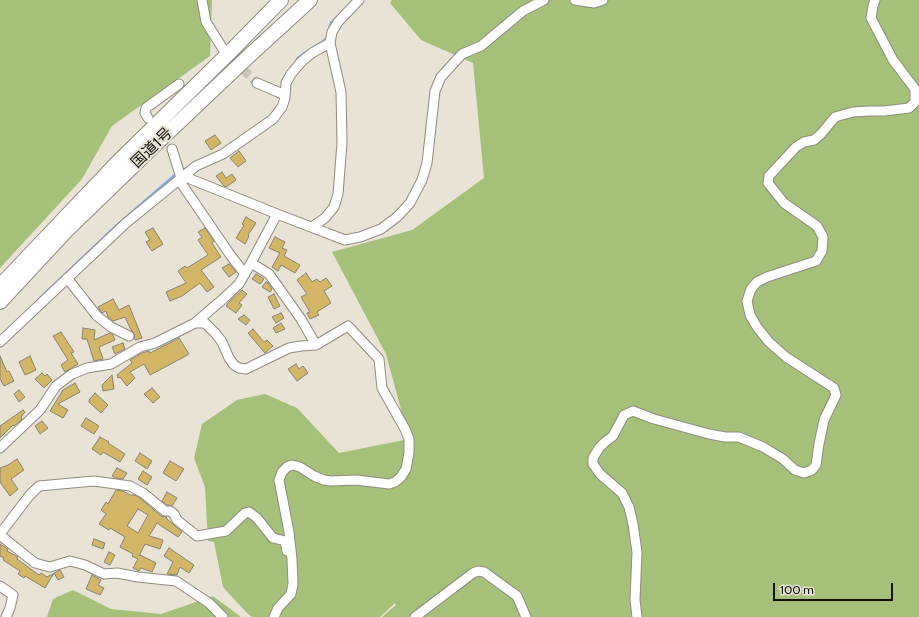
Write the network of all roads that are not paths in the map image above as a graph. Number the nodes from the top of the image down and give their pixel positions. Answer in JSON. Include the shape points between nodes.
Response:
{"nodes":[{"id":1,"x":202,"y":0,"type":"edge"},
{"id":2,"x":281,"y":0,"type":"edge"},
{"id":3,"x":310,"y":0,"type":"edge"},
{"id":4,"x":359,"y":0,"type":"edge"},
{"id":5,"x":544,"y":0,"type":"edge"},
{"id":6,"x":575,"y":0,"type":"edge"},
{"id":7,"x":603,"y":0,"type":"edge"},
{"id":8,"x":876,"y":0,"type":"edge"},
{"id":9,"x":330,"y":43,"type":"junction"},
{"id":10,"x":223,"y":50,"type":"tunnel mouth"},
{"id":11,"x":257,"y":83,"type":"tunnel mouth"},
{"id":12,"x":179,"y":84,"type":"dead end"},
{"id":13,"x":285,"y":95,"type":"junction"},
{"id":14,"x":148,"y":118,"type":"dead end"},
{"id":15,"x":172,"y":149,"type":"dead end"},
{"id":16,"x":181,"y":178,"type":"junction"},
{"id":17,"x":277,"y":214,"type":"junction"},
{"id":18,"x":312,"y":228,"type":"junction"},
{"id":19,"x":251,"y":263,"type":"junction"},
{"id":20,"x":245,"y":274,"type":"junction"},
{"id":21,"x":67,"y":278,"type":"junction"},
{"id":22,"x":0,"y":286,"type":"edge"},
{"id":23,"x":0,"y":302,"type":"edge"},
{"id":24,"x":195,"y":323,"type":"junction"},
{"id":25,"x":129,"y":336,"type":"dead end"},
{"id":26,"x":0,"y":342,"type":"edge"},
{"id":27,"x":316,"y":345,"type":"junction"},
{"id":28,"x":0,"y":448,"type":"edge"},
{"id":29,"x":0,"y":534,"type":"edge"},
{"id":30,"x":292,"y":572,"type":"junction"},
{"id":31,"x":0,"y":586,"type":"edge"},
{"id":32,"x":6,"y":617,"type":"edge"},
{"id":33,"x":223,"y":617,"type":"edge"},
{"id":34,"x":274,"y":617,"type":"edge"},
{"id":35,"x":415,"y":617,"type":"edge"},
{"id":36,"x":526,"y":617,"type":"edge"},
{"id":37,"x":637,"y":617,"type":"edge"}],
"edges":[{"from":1,"to":10,"type":"street","via":[[206,22]]},
{"from":2,"to":22,"type":"highway","name":"国道1号","via":[[116,164]]},
{"from":3,"to":23,"type":"highway","name":"国道1号","via":[[66,231]]},
{"from":4,"to":9,"type":"street","via":[[338,22],[332,32]]},
{"from":5,"to":18,"type":"street","via":[[523,11],[481,46],[462,54],[441,77],[435,91],[427,164],[422,180],[410,203],[397,217],[381,229],[345,240]]},
{"from":6,"to":7,"type":"street","via":[[594,3]]},
{"from":8,"to":37,"type":"street","via":[[871,18],[893,60],[915,89],[915,102],[909,108],[869,110],[835,117],[814,140],[796,147],[770,176],[768,183],[784,203],[816,226],[823,237],[822,251],[816,261],[757,282],[751,289],[747,301],[750,315],[769,342],[786,357],[834,388],[836,395],[824,420],[816,465],[804,473],[795,470],[763,447],[739,436],[725,438],[633,411],[624,415],[613,436],[604,442],[596,453],[593,464],[600,474],[622,493],[629,507],[637,552]]},
{"from":9,"to":13,"type":"street","via":[[312,53],[290,74]]},
{"from":9,"to":18,"type":"street","via":[[341,92],[342,143],[338,194],[334,207]]},
{"from":11,"to":13,"type":"street"},
{"from":12,"to":14,"type":"street","via":[[146,108]]},
{"from":13,"to":16,"type":"street","via":[[282,106],[272,118],[223,154],[196,166]]},
{"from":15,"to":16,"type":"street"},
{"from":16,"to":17,"type":"street"},
{"from":16,"to":20,"type":"street"},
{"from":16,"to":21,"type":"street","via":[[126,223]]},
{"from":17,"to":18,"type":"street"},
{"from":17,"to":19,"type":"street"},
{"from":19,"to":20,"type":"street"},
{"from":19,"to":27,"type":"street","via":[[269,274]]},
{"from":20,"to":24,"type":"street","via":[[239,284]]},
{"from":21,"to":25,"type":"street","via":[[97,316]]},
{"from":21,"to":26,"type":"street"},
{"from":24,"to":27,"type":"street","via":[[205,323],[216,334],[229,358],[239,368],[246,369],[288,348]]},
{"from":24,"to":28,"type":"street","via":[[155,343],[140,347],[111,364],[87,368],[72,374],[56,386],[40,410]]},
{"from":27,"to":30,"type":"street","via":[[348,326],[379,359],[382,388],[409,439],[409,453],[404,473],[389,484],[324,480],[292,465],[282,472],[279,480],[289,532]]},
{"from":29,"to":30,"type":"street","via":[[29,496],[40,486],[94,481],[113,483],[130,486],[143,493],[165,511],[174,514],[177,520],[197,536],[226,531],[249,512],[273,538],[285,541]]},
{"from":29,"to":33,"type":"street","via":[[35,563],[50,567],[70,561],[104,574],[117,573],[138,578],[176,581],[209,603]]},
{"from":30,"to":34,"type":"street","via":[[291,594],[278,608]]},
{"from":31,"to":32,"type":"street","via":[[13,595]]},
{"from":35,"to":36,"type":"street","via":[[478,571],[484,572],[517,596]]}]}
